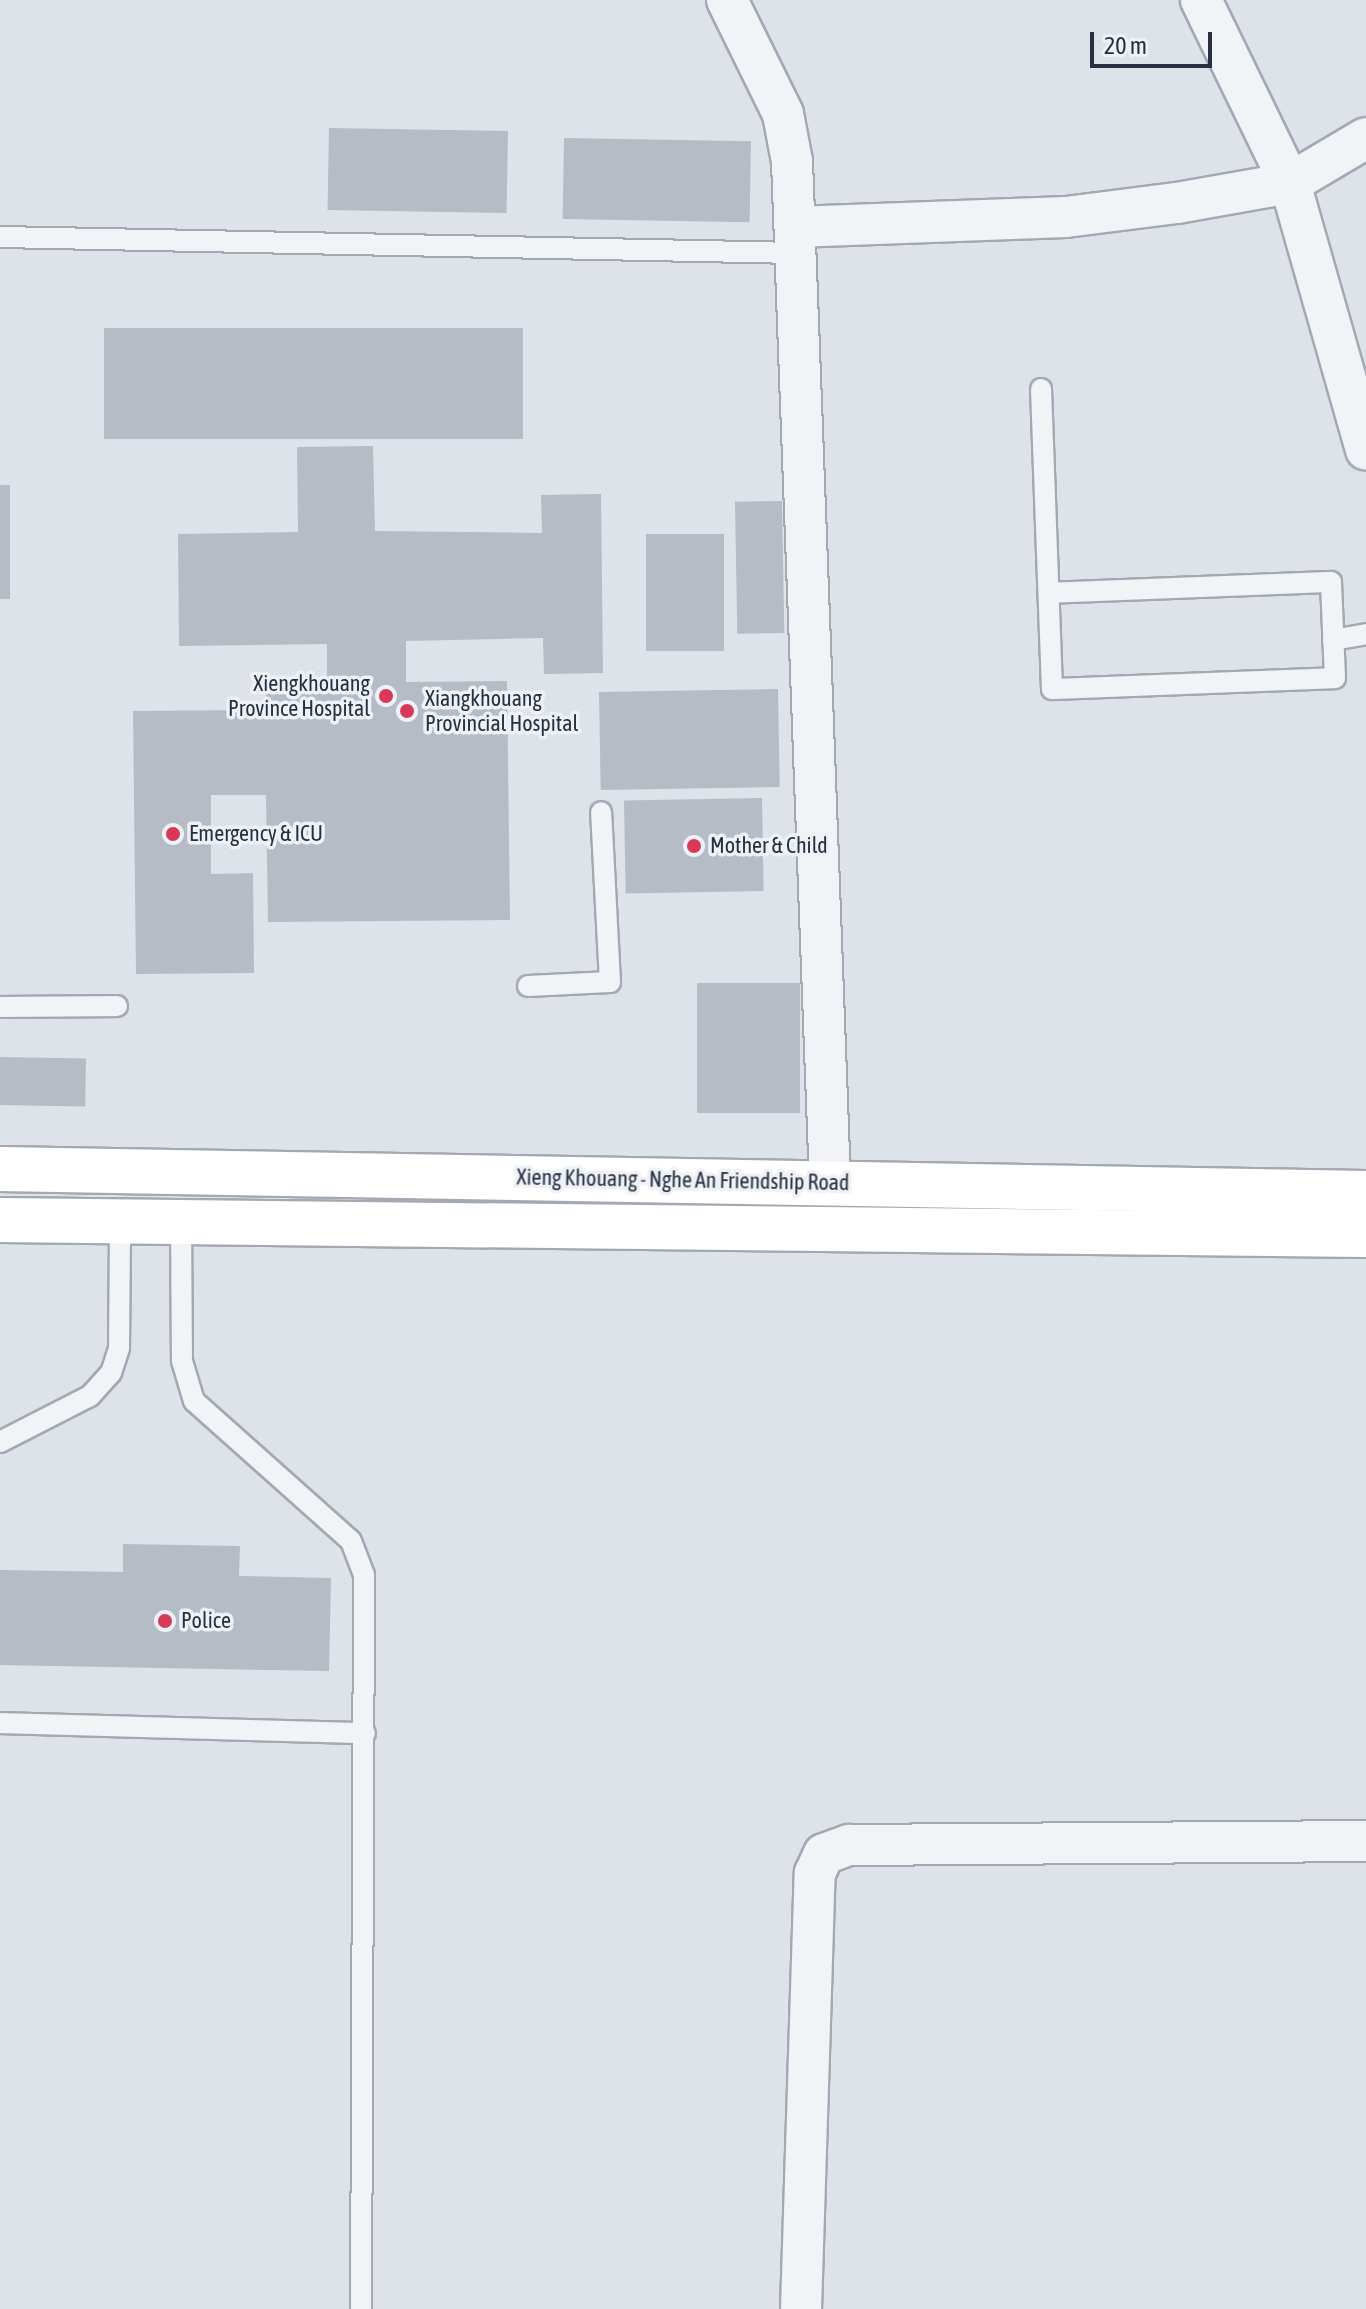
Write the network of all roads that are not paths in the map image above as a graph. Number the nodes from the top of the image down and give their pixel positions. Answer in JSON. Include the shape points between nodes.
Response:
{"nodes":[{"id":1,"x":727,"y":0,"type":"edge"},
{"id":2,"x":1201,"y":0,"type":"edge"},
{"id":3,"x":1366,"y":138,"type":"edge"},
{"id":4,"x":1290,"y":183,"type":"junction"},
{"id":5,"x":0,"y":237,"type":"edge"},
{"id":6,"x":796,"y":240,"type":"junction"},
{"id":7,"x":1041,"y":389,"type":"dead end"},
{"id":8,"x":1366,"y":449,"type":"edge"},
{"id":9,"x":1049,"y":593,"type":"junction"},
{"id":10,"x":1366,"y":634,"type":"edge"},
{"id":11,"x":1333,"y":640,"type":"junction"},
{"id":12,"x":601,"y":812,"type":"dead end"},
{"id":13,"x":528,"y":986,"type":"dead end"},
{"id":14,"x":117,"y":1006,"type":"dead end"},
{"id":15,"x":0,"y":1007,"type":"edge"},
{"id":16,"x":0,"y":1169,"type":"edge"},
{"id":17,"x":830,"y":1182,"type":"junction"},
{"id":18,"x":1366,"y":1193,"type":"edge"},
{"id":19,"x":0,"y":1220,"type":"edge"},
{"id":20,"x":120,"y":1221,"type":"junction"},
{"id":21,"x":181,"y":1221,"type":"junction"},
{"id":22,"x":1366,"y":1235,"type":"edge"},
{"id":23,"x":0,"y":1442,"type":"edge"},
{"id":24,"x":0,"y":1723,"type":"edge"},
{"id":25,"x":365,"y":1733,"type":"junction"},
{"id":26,"x":1366,"y":1841,"type":"edge"},
{"id":27,"x":361,"y":2309,"type":"edge"},
{"id":28,"x":801,"y":2309,"type":"edge"}],
"edges":[{"from":1,"to":6,"type":"street","via":[[783,114]]},
{"from":2,"to":4,"type":"street"},
{"from":3,"to":4,"type":"street"},
{"from":4,"to":6,"type":"street","via":[[1066,217]]},
{"from":4,"to":8,"type":"street"},
{"from":5,"to":6,"type":"lane"},
{"from":6,"to":17,"type":"street"},
{"from":7,"to":9,"type":"lane"},
{"from":9,"to":11,"type":"lane","via":[[1331,582]]},
{"from":9,"to":11,"type":"lane","via":[[1052,689],[1335,678]]},
{"from":10,"to":11,"type":"lane"},
{"from":12,"to":13,"type":"lane","via":[[610,982]]},
{"from":14,"to":15,"type":"lane"},
{"from":16,"to":17,"type":"street","name":"Xieng Khouang - Nghe An Friendship Road"},
{"from":17,"to":18,"type":"street","name":"Xieng Khouang - Nghe An Friendship Road"},
{"from":19,"to":20,"type":"street","name":"Xieng Khouang - Nghe An Friendship Road"},
{"from":20,"to":21,"type":"street","name":"Xieng Khouang - Nghe An Friendship Road"},
{"from":20,"to":23,"type":"lane","via":[[119,1348],[111,1373],[90,1396]]},
{"from":21,"to":22,"type":"street","name":"Xieng Khouang - Nghe An Friendship Road"},
{"from":21,"to":25,"type":"lane","via":[[182,1361],[194,1401],[351,1541],[364,1575]]},
{"from":24,"to":25,"type":"lane"},
{"from":25,"to":27,"type":"lane"},
{"from":26,"to":28,"type":"street","via":[[849,1845],[824,1854],[815,1873]]}]}
